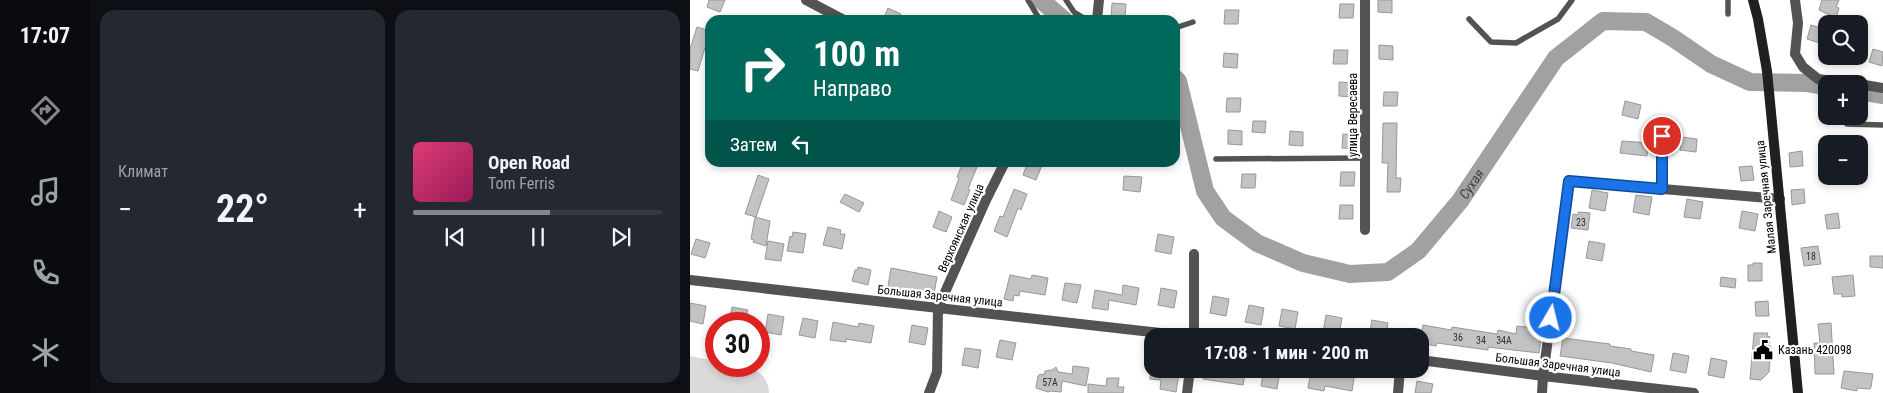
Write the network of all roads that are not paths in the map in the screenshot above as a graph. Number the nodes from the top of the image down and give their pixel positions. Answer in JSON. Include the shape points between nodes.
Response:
{"nodes":[{"id":1,"x":806,"y":0,"type":"edge"},
{"id":2,"x":1028,"y":0,"type":"edge"},
{"id":3,"x":1066,"y":0,"type":"edge"},
{"id":4,"x":1099,"y":0,"type":"edge"},
{"id":5,"x":1365,"y":0,"type":"edge"},
{"id":6,"x":1572,"y":0,"type":"edge"},
{"id":7,"x":1728,"y":0,"type":"edge"},
{"id":8,"x":1753,"y":0,"type":"edge"},
{"id":9,"x":1795,"y":0,"type":"edge"},
{"id":10,"x":1728,"y":14,"type":"dead end"},
{"id":11,"x":834,"y":15,"type":"edge"},
{"id":12,"x":1037,"y":15,"type":"edge"},
{"id":13,"x":1079,"y":15,"type":"edge"},
{"id":14,"x":1098,"y":15,"type":"edge"},
{"id":15,"x":1469,"y":20,"type":"dead end"},
{"id":16,"x":1193,"y":22,"type":"dead end"},
{"id":17,"x":1180,"y":26,"type":"edge"},
{"id":18,"x":1818,"y":79,"type":"edge"},
{"id":19,"x":1868,"y":86,"type":"edge"},
{"id":20,"x":1883,"y":88,"type":"edge"},
{"id":21,"x":1868,"y":125,"type":"edge"},
{"id":22,"x":1883,"y":125,"type":"edge"},
{"id":23,"x":1662,"y":136,"type":"dead end"},
{"id":24,"x":1365,"y":158,"type":"junction"},
{"id":25,"x":1216,"y":159,"type":"dead end"},
{"id":26,"x":1002,"y":167,"type":"edge"},
{"id":27,"x":1662,"y":189,"type":"junction"},
{"id":28,"x":1780,"y":199,"type":"junction"},
{"id":29,"x":1365,"y":230,"type":"dead end"},
{"id":30,"x":1194,"y":254,"type":"dead end"},
{"id":31,"x":690,"y":280,"type":"edge"},
{"id":32,"x":938,"y":308,"type":"junction"},
{"id":33,"x":1194,"y":328,"type":"edge"},
{"id":34,"x":1144,"y":331,"type":"edge"},
{"id":35,"x":1429,"y":361,"type":"edge"},
{"id":36,"x":1543,"y":376,"type":"junction"},
{"id":37,"x":1189,"y":378,"type":"edge"},
{"id":38,"x":1399,"y":378,"type":"edge"},
{"id":39,"x":929,"y":393,"type":"edge"},
{"id":40,"x":1187,"y":393,"type":"edge"},
{"id":41,"x":1398,"y":393,"type":"edge"},
{"id":42,"x":1542,"y":393,"type":"edge"},
{"id":43,"x":1694,"y":393,"type":"edge"},
{"id":44,"x":1798,"y":393,"type":"edge"}],
"edges":[{"from":1,"to":11,"type":"street"},
{"from":2,"to":12,"type":"lane"},
{"from":3,"to":13,"type":"lane"},
{"from":4,"to":14,"type":"street"},
{"from":5,"to":24,"type":"street","name":"улица Вересаева"},
{"from":6,"to":15,"type":"lane","via":[[1558,19],[1516,42],[1491,42]]},
{"from":7,"to":10,"type":"lane"},
{"from":8,"to":28,"type":"main road","name":"Малая Заречная улица","via":[[1767,71]]},
{"from":9,"to":18,"type":"street","via":[[1798,23],[1795,54],[1803,67]]},
{"from":16,"to":17,"type":"lane"},
{"from":19,"to":20,"type":"street"},
{"from":21,"to":22,"type":"lane"},
{"from":23,"to":27,"type":"lane"},
{"from":24,"to":25,"type":"lane"},
{"from":24,"to":29,"type":"street","name":"улица Вересаева"},
{"from":26,"to":32,"type":"street","name":"Верхоянская улица"},
{"from":27,"to":28,"type":"street"},
{"from":27,"to":36,"type":"street","via":[[1569,181]]},
{"from":28,"to":44,"type":"main road","name":"Малая Заречная улица"},
{"from":30,"to":33,"type":"street"},
{"from":31,"to":32,"type":"street","name":"Большая Заречная улица"},
{"from":32,"to":34,"type":"street","name":"Большая Заречная улица"},
{"from":32,"to":39,"type":"street","name":"Верхоянская улица","via":[[937,372]]},
{"from":35,"to":36,"type":"street","name":"Большая Заречная улица"},
{"from":36,"to":42,"type":"street"},
{"from":36,"to":43,"type":"street","name":"Большая Заречная улица"},
{"from":37,"to":40,"type":"street"},
{"from":38,"to":41,"type":"street"}]}
